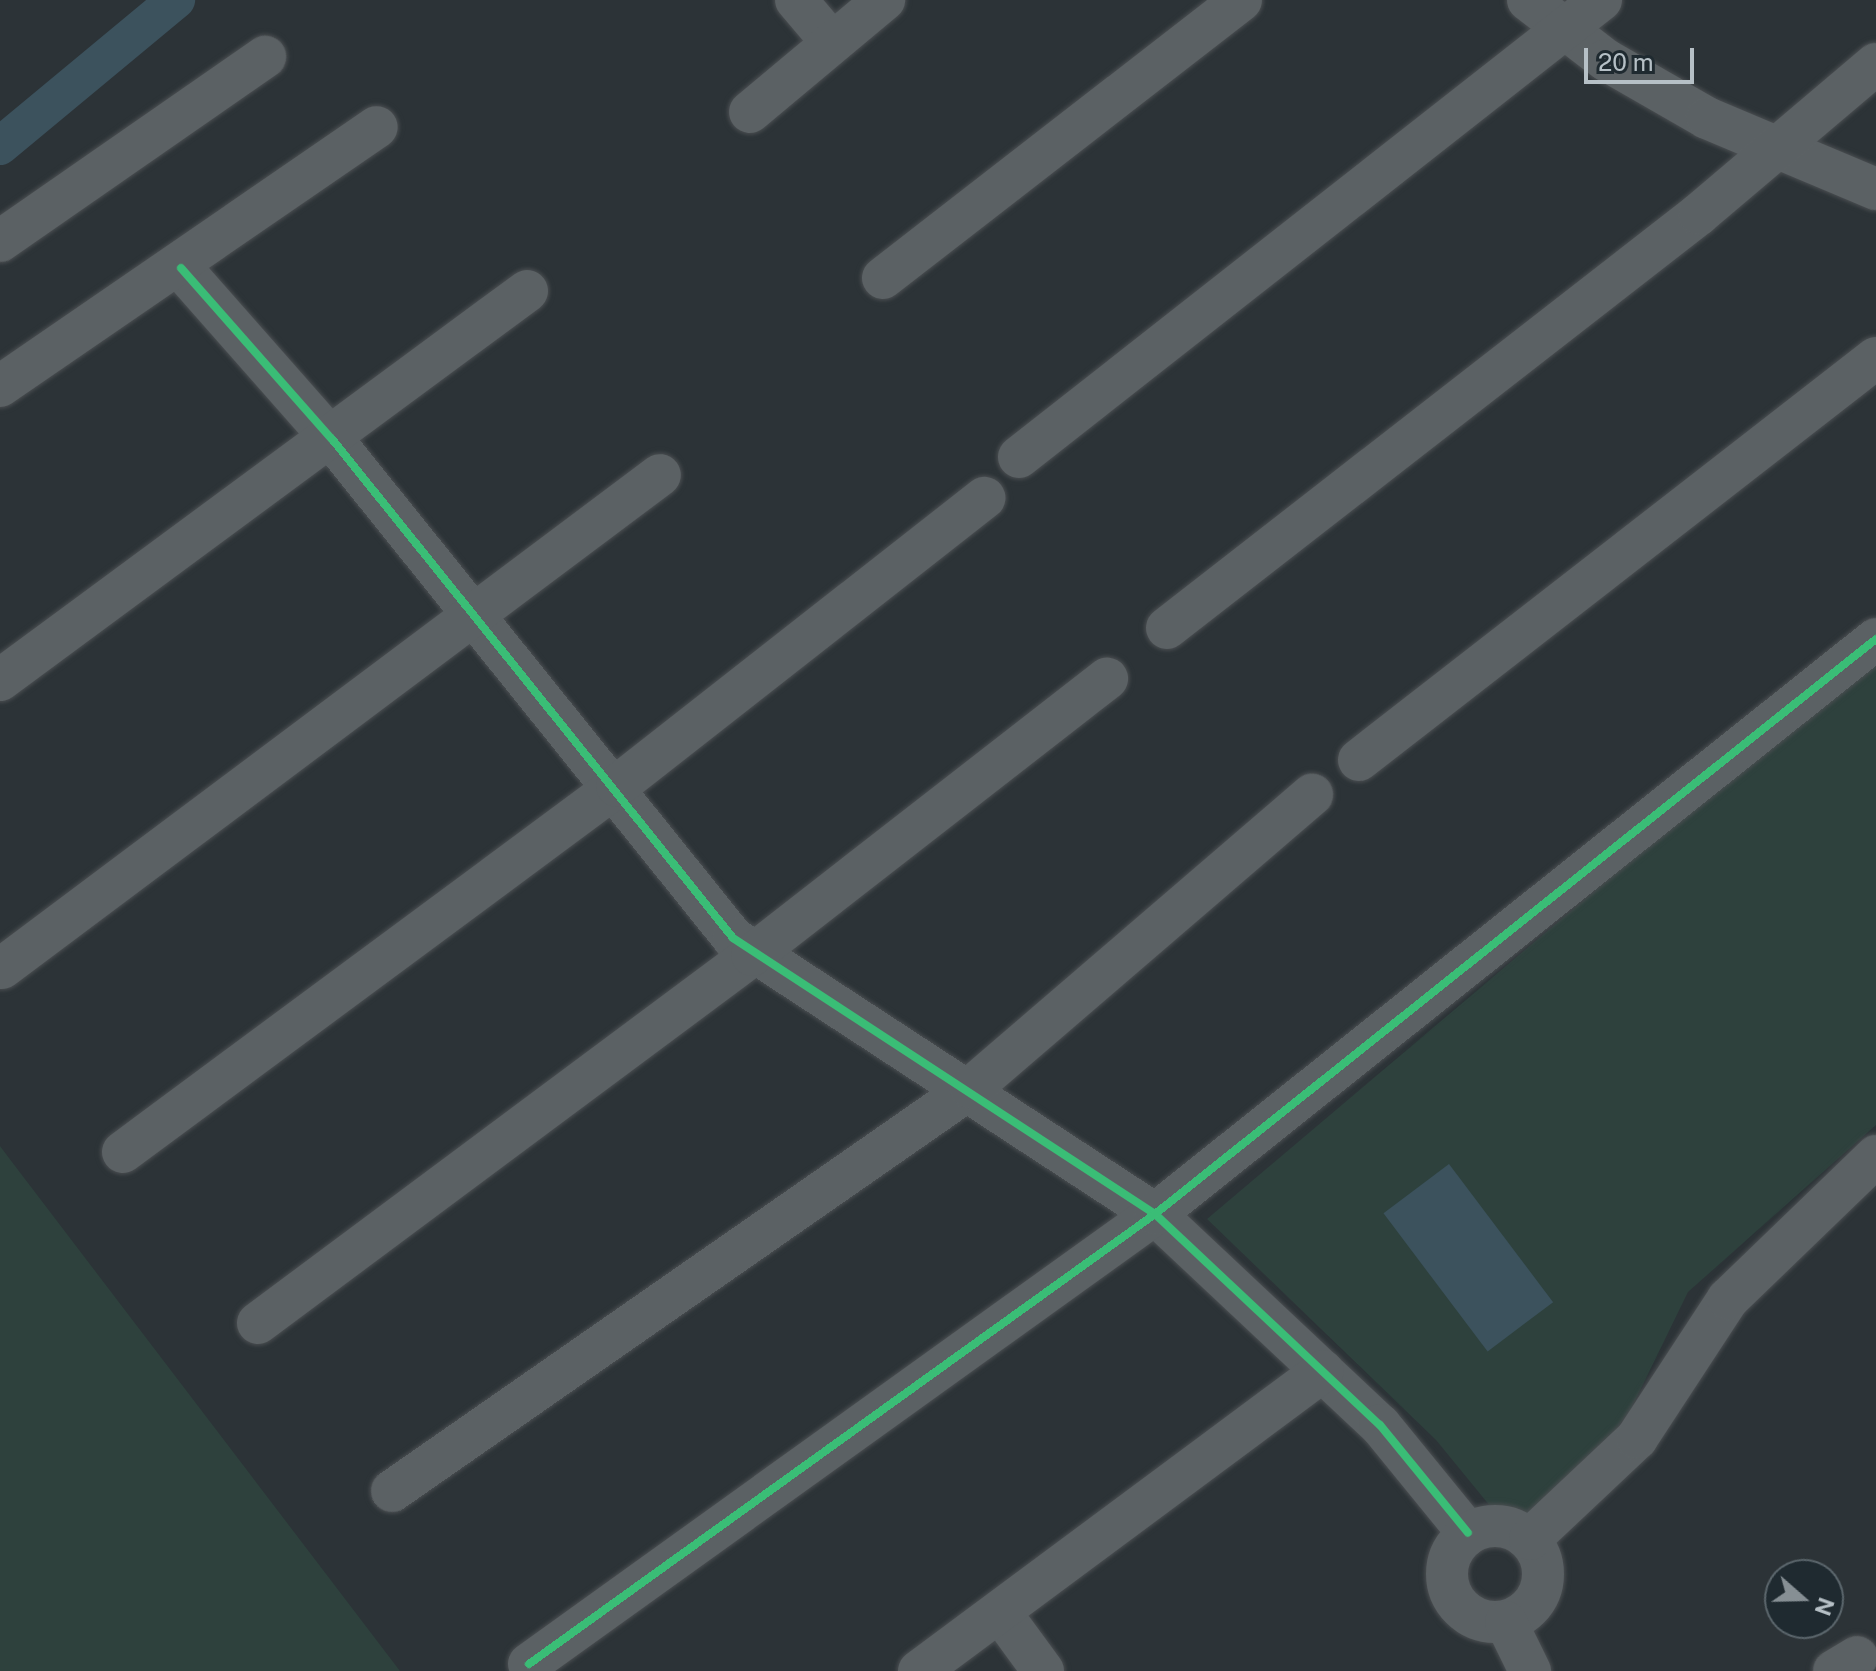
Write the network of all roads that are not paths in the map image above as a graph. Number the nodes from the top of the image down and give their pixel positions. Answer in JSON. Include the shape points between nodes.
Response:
{"nodes":[{"id":1,"x":796,"y":0,"type":"edge"},
{"id":2,"x":884,"y":0,"type":"edge"},
{"id":3,"x":1241,"y":0,"type":"edge"},
{"id":4,"x":1528,"y":0,"type":"edge"},
{"id":5,"x":1601,"y":0,"type":"edge"},
{"id":6,"x":1563,"y":30,"type":"junction"},
{"id":7,"x":830,"y":40,"type":"junction"},
{"id":8,"x":265,"y":57,"type":"dead end"},
{"id":9,"x":1876,"y":64,"type":"edge"},
{"id":10,"x":750,"y":112,"type":"dead end"},
{"id":11,"x":377,"y":127,"type":"dead end"},
{"id":12,"x":1776,"y":142,"type":"junction"},
{"id":13,"x":1876,"y":189,"type":"edge"},
{"id":14,"x":0,"y":241,"type":"edge"},
{"id":15,"x":181,"y":268,"type":"junction"},
{"id":16,"x":883,"y":278,"type":"dead end"},
{"id":17,"x":527,"y":291,"type":"dead end"},
{"id":18,"x":1876,"y":358,"type":"edge"},
{"id":19,"x":0,"y":386,"type":"edge"},
{"id":20,"x":332,"y":439,"type":"junction"},
{"id":21,"x":1019,"y":457,"type":"dead end"},
{"id":22,"x":660,"y":475,"type":"dead end"},
{"id":23,"x":984,"y":498,"type":"dead end"},
{"id":24,"x":470,"y":616,"type":"junction"},
{"id":25,"x":1167,"y":628,"type":"dead end"},
{"id":26,"x":1876,"y":639,"type":"edge"},
{"id":27,"x":1107,"y":679,"type":"dead end"},
{"id":28,"x":0,"y":680,"type":"edge"},
{"id":29,"x":1359,"y":760,"type":"dead end"},
{"id":30,"x":617,"y":786,"type":"junction"},
{"id":31,"x":1312,"y":795,"type":"dead end"},
{"id":32,"x":752,"y":955,"type":"junction"},
{"id":33,"x":2,"y":968,"type":"edge"},
{"id":34,"x":971,"y":1088,"type":"junction"},
{"id":35,"x":123,"y":1152,"type":"dead end"},
{"id":36,"x":1876,"y":1156,"type":"edge"},
{"id":37,"x":1155,"y":1214,"type":"junction"},
{"id":38,"x":258,"y":1323,"type":"dead end"},
{"id":39,"x":1323,"y":1371,"type":"junction"},
{"id":40,"x":392,"y":1491,"type":"dead end"},
{"id":41,"x":1468,"y":1533,"type":"junction"},
{"id":42,"x":1530,"y":1539,"type":"junction"},
{"id":43,"x":1000,"y":1612,"type":"junction"},
{"id":44,"x":1506,"y":1622,"type":"junction"},
{"id":45,"x":529,"y":1664,"type":"dead end"},
{"id":46,"x":919,"y":1671,"type":"edge"},
{"id":47,"x":1043,"y":1671,"type":"edge"},
{"id":48,"x":1530,"y":1671,"type":"edge"}],
"edges":[{"from":1,"to":7,"type":"street"},
{"from":2,"to":7,"type":"street"},
{"from":3,"to":16,"type":"street"},
{"from":4,"to":6,"type":"street"},
{"from":5,"to":6,"type":"street"},
{"from":6,"to":12,"type":"street","via":[[1707,118]]},
{"from":6,"to":21,"type":"street"},
{"from":7,"to":10,"type":"street"},
{"from":8,"to":14,"type":"street"},
{"from":9,"to":12,"type":"street"},
{"from":11,"to":15,"type":"street"},
{"from":12,"to":13,"type":"street"},
{"from":12,"to":25,"type":"street","via":[[1699,214]]},
{"from":15,"to":19,"type":"street"},
{"from":15,"to":20,"type":"street"},
{"from":17,"to":20,"type":"street"},
{"from":18,"to":29,"type":"street"},
{"from":20,"to":24,"type":"street"},
{"from":20,"to":28,"type":"street"},
{"from":22,"to":24,"type":"street"},
{"from":23,"to":30,"type":"street"},
{"from":24,"to":30,"type":"street"},
{"from":24,"to":33,"type":"street"},
{"from":26,"to":37,"type":"street"},
{"from":27,"to":32,"type":"street"},
{"from":30,"to":32,"type":"street"},
{"from":30,"to":35,"type":"street"},
{"from":31,"to":34,"type":"street"},
{"from":32,"to":34,"type":"street"},
{"from":32,"to":38,"type":"street"},
{"from":34,"to":37,"type":"street"},
{"from":34,"to":40,"type":"street"},
{"from":36,"to":42,"type":"street","via":[[1728,1299],[1637,1438]]},
{"from":37,"to":39,"type":"street"},
{"from":37,"to":45,"type":"street"},
{"from":39,"to":41,"type":"street","via":[[1380,1425]]},
{"from":39,"to":43,"type":"street"},
{"from":41,"to":42,"type":"street","via":[[1496,1525]]},
{"from":41,"to":44,"type":"street","via":[[1450,1557],[1453,1598],[1485,1622]]},
{"from":42,"to":44,"type":"street","via":[[1543,1561],[1542,1588],[1529,1610]]},
{"from":43,"to":46,"type":"street"},
{"from":43,"to":47,"type":"street"},
{"from":44,"to":48,"type":"street"}]}
